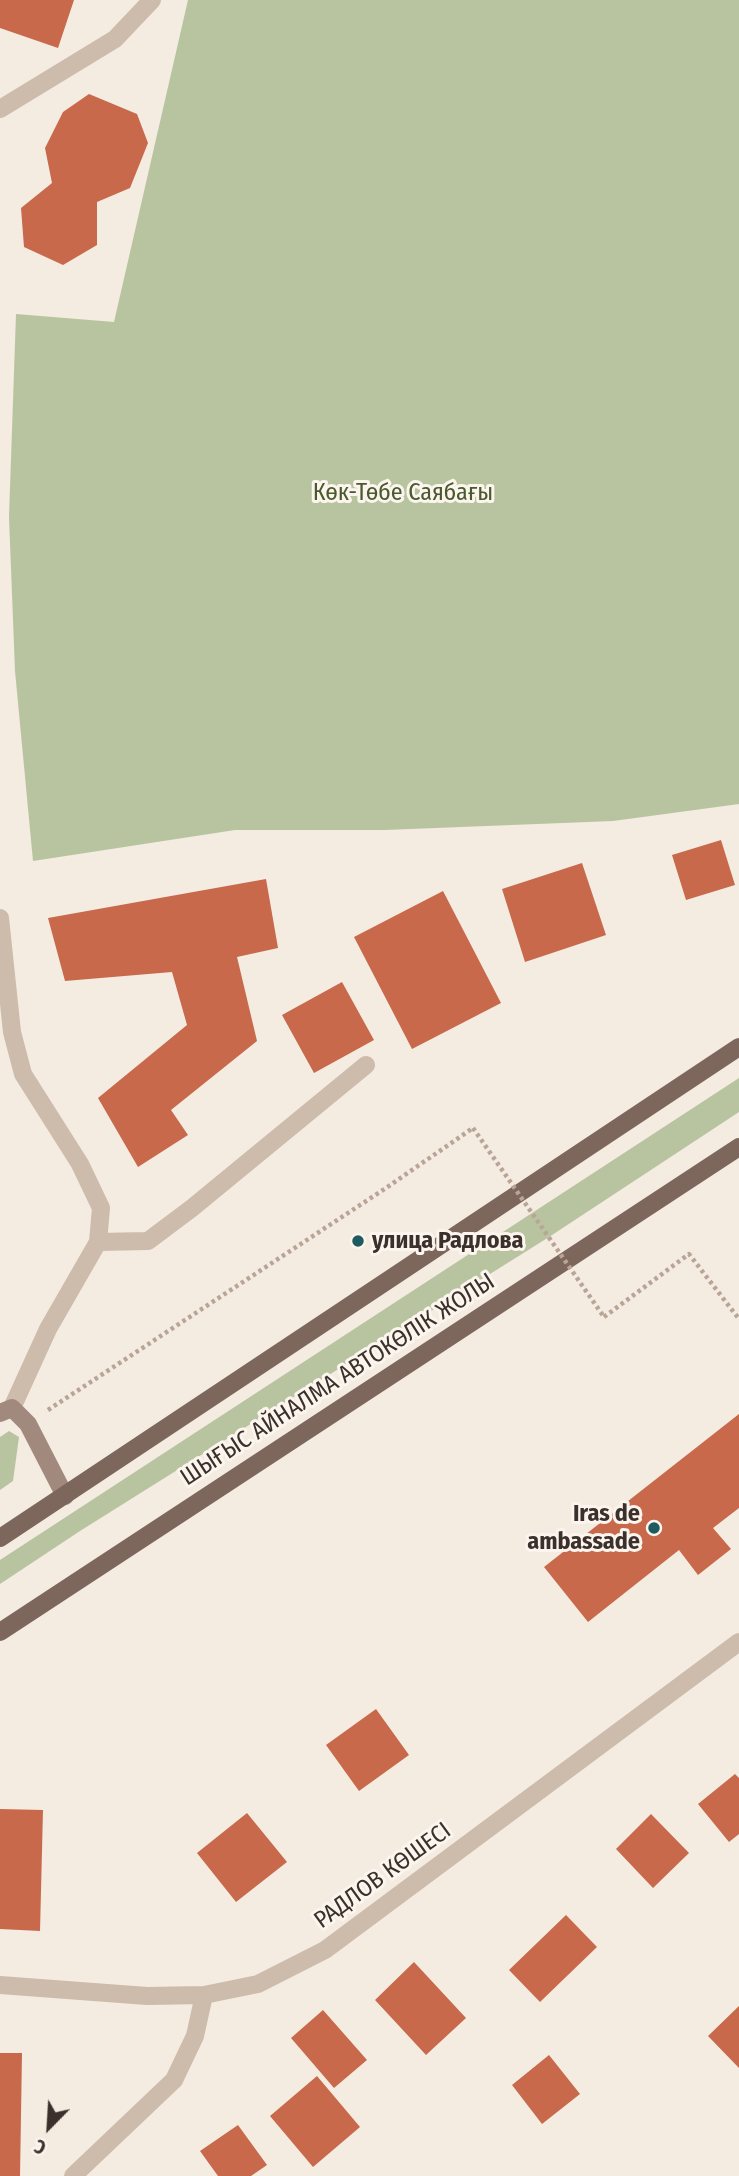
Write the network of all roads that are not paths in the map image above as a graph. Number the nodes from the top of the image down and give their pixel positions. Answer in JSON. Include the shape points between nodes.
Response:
{"nodes":[{"id":1,"x":152,"y":0,"type":"edge"},
{"id":2,"x":0,"y":109,"type":"edge"},
{"id":3,"x":0,"y":918,"type":"edge"},
{"id":4,"x":739,"y":1047,"type":"edge"},
{"id":5,"x":366,"y":1065,"type":"dead end"},
{"id":6,"x":739,"y":1147,"type":"edge"},
{"id":7,"x":98,"y":1242,"type":"junction"},
{"id":8,"x":6,"y":1411,"type":"edge"},
{"id":9,"x":65,"y":1496,"type":"junction"},
{"id":10,"x":0,"y":1538,"type":"edge"},
{"id":11,"x":0,"y":1632,"type":"edge"},
{"id":12,"x":739,"y":1642,"type":"edge"},
{"id":13,"x":0,"y":1985,"type":"edge"},
{"id":14,"x":204,"y":1995,"type":"junction"},
{"id":15,"x":73,"y":2176,"type":"edge"}],
"edges":[{"from":1,"to":2,"type":"street","via":[[115,39]]},
{"from":3,"to":7,"type":"street","via":[[12,1032],[23,1074],[80,1164],[101,1208]]},
{"from":4,"to":9,"type":"main road"},
{"from":5,"to":7,"type":"street","via":[[148,1241]]},
{"from":6,"to":11,"type":"main road","name":"ШЫҒЫС АЙНАЛМА АВТОКӨЛІК ЖОЛЫ"},
{"from":7,"to":8,"type":"street"},
{"from":8,"to":9,"type":"street","via":[[28,1424]]},
{"from":9,"to":10,"type":"main road"},
{"from":12,"to":14,"type":"street","name":"РАДЛОВ КӨШЕСІ","via":[[325,1950],[258,1984]]},
{"from":13,"to":14,"type":"street","name":"РАДЛОВ КӨШЕСІ","via":[[147,1996]]},
{"from":14,"to":15,"type":"street","via":[[195,2036],[174,2080]]}]}
